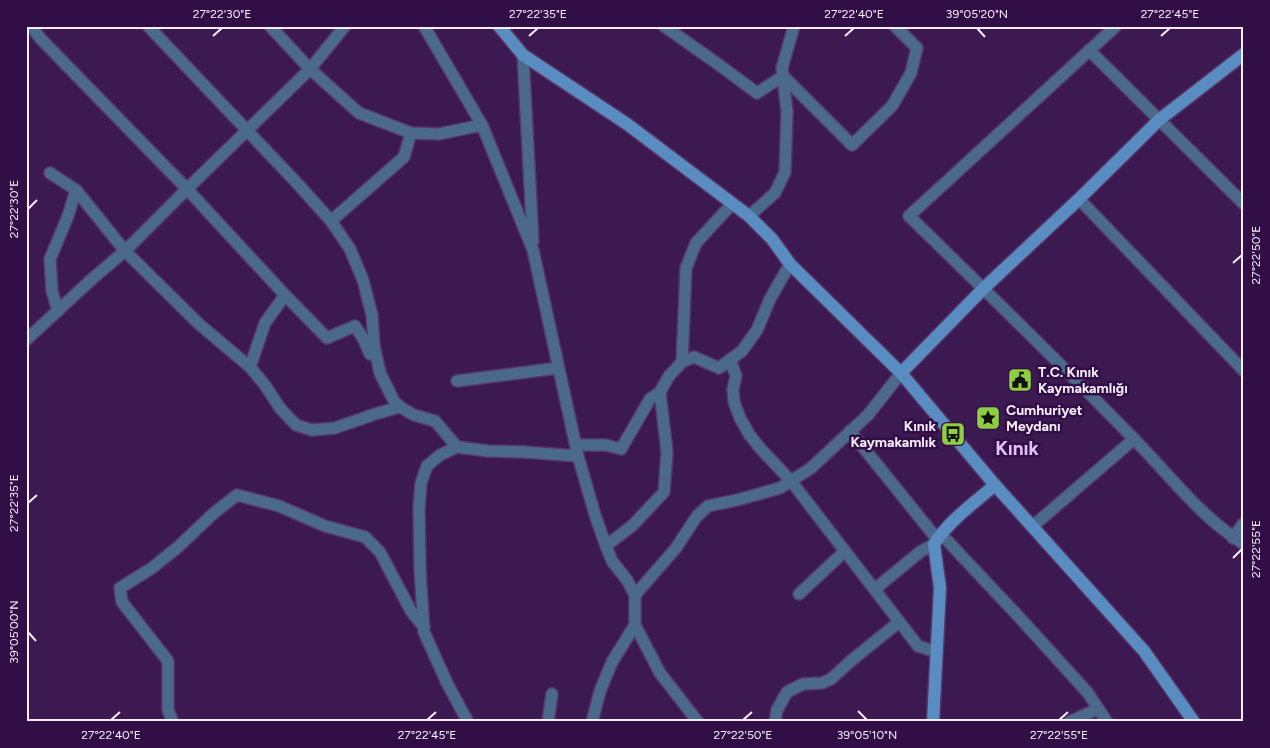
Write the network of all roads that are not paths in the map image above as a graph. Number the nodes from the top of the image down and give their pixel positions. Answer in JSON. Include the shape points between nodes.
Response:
{"nodes":[{"id":1,"x":31,"y":26,"type":"edge"},
{"id":2,"x":148,"y":26,"type":"edge"},
{"id":3,"x":270,"y":26,"type":"edge"},
{"id":4,"x":345,"y":26,"type":"edge"},
{"id":5,"x":424,"y":26,"type":"edge"},
{"id":6,"x":499,"y":26,"type":"edge"},
{"id":7,"x":664,"y":26,"type":"edge"},
{"id":8,"x":794,"y":26,"type":"edge"},
{"id":9,"x":895,"y":26,"type":"edge"},
{"id":10,"x":1116,"y":26,"type":"edge"},
{"id":11,"x":679,"y":31,"type":"edge"},
{"id":12,"x":1089,"y":50,"type":"junction"},
{"id":13,"x":1244,"y":54,"type":"edge"},
{"id":14,"x":523,"y":55,"type":"junction"},
{"id":15,"x":310,"y":69,"type":"junction"},
{"id":16,"x":783,"y":76,"type":"junction"},
{"id":17,"x":1159,"y":120,"type":"junction"},
{"id":18,"x":482,"y":125,"type":"junction"},
{"id":19,"x":247,"y":130,"type":"junction"},
{"id":20,"x":410,"y":133,"type":"junction"},
{"id":21,"x":50,"y":173,"type":"dead end"},
{"id":22,"x":187,"y":189,"type":"junction"},
{"id":23,"x":76,"y":190,"type":"junction"},
{"id":24,"x":1079,"y":199,"type":"junction"},
{"id":25,"x":732,"y":204,"type":"junction"},
{"id":26,"x":1244,"y":204,"type":"edge"},
{"id":27,"x":748,"y":216,"type":"junction"},
{"id":28,"x":331,"y":221,"type":"junction"},
{"id":29,"x":533,"y":250,"type":"junction"},
{"id":30,"x":126,"y":251,"type":"junction"},
{"id":31,"x":790,"y":264,"type":"junction"},
{"id":32,"x":984,"y":288,"type":"junction"},
{"id":33,"x":284,"y":295,"type":"junction"},
{"id":34,"x":58,"y":311,"type":"junction"},
{"id":35,"x":26,"y":340,"type":"edge"},
{"id":36,"x":376,"y":354,"type":"junction"},
{"id":37,"x":730,"y":360,"type":"junction"},
{"id":38,"x":682,"y":362,"type":"junction"},
{"id":39,"x":250,"y":368,"type":"junction"},
{"id":40,"x":558,"y":368,"type":"junction"},
{"id":41,"x":1244,"y":371,"type":"edge"},
{"id":42,"x":901,"y":373,"type":"junction"},
{"id":43,"x":457,"y":381,"type":"dead end"},
{"id":44,"x":660,"y":392,"type":"junction"},
{"id":45,"x":400,"y":407,"type":"junction"},
{"id":46,"x":850,"y":431,"type":"junction"},
{"id":47,"x":1134,"y":439,"type":"junction"},
{"id":48,"x":457,"y":447,"type":"junction"},
{"id":49,"x":577,"y":450,"type":"junction"},
{"id":50,"x":791,"y":481,"type":"junction"},
{"id":51,"x":996,"y":485,"type":"junction"},
{"id":52,"x":1244,"y":523,"type":"edge"},
{"id":53,"x":1033,"y":526,"type":"junction"},
{"id":54,"x":1233,"y":538,"type":"junction"},
{"id":55,"x":937,"y":539,"type":"junction"},
{"id":56,"x":1244,"y":544,"type":"edge"},
{"id":57,"x":606,"y":546,"type":"junction"},
{"id":58,"x":845,"y":551,"type":"junction"},
{"id":59,"x":875,"y":589,"type":"junction"},
{"id":60,"x":799,"y":594,"type":"dead end"},
{"id":61,"x":635,"y":595,"type":"junction"},
{"id":62,"x":899,"y":622,"type":"junction"},
{"id":63,"x":635,"y":625,"type":"junction"},
{"id":64,"x":424,"y":627,"type":"junction"},
{"id":65,"x":936,"y":652,"type":"junction"},
{"id":66,"x":552,"y":694,"type":"dead end"},
{"id":67,"x":1098,"y":709,"type":"junction"},
{"id":68,"x":173,"y":722,"type":"edge"},
{"id":69,"x":468,"y":722,"type":"edge"},
{"id":70,"x":548,"y":722,"type":"edge"},
{"id":71,"x":592,"y":722,"type":"edge"},
{"id":72,"x":698,"y":722,"type":"edge"},
{"id":73,"x":775,"y":722,"type":"edge"},
{"id":74,"x":933,"y":722,"type":"edge"},
{"id":75,"x":1069,"y":722,"type":"edge"},
{"id":76,"x":1107,"y":722,"type":"edge"},
{"id":77,"x":1194,"y":722,"type":"edge"}],
"edges":[{"from":1,"to":22,"type":"street"},
{"from":2,"to":19,"type":"street"},
{"from":3,"to":15,"type":"street"},
{"from":4,"to":15,"type":"street"},
{"from":5,"to":18,"type":"street"},
{"from":6,"to":14,"type":"main road"},
{"from":7,"to":11,"type":"street"},
{"from":8,"to":16,"type":"street","via":[[782,68]]},
{"from":9,"to":16,"type":"street","via":[[917,48],[911,73],[892,106],[852,146]]},
{"from":10,"to":12,"type":"street"},
{"from":11,"to":16,"type":"street","via":[[756,93]]},
{"from":12,"to":17,"type":"street"},
{"from":12,"to":32,"type":"street","via":[[909,216]]},
{"from":13,"to":17,"type":"main road"},
{"from":14,"to":25,"type":"main road","via":[[627,124]]},
{"from":14,"to":29,"type":"street"},
{"from":15,"to":19,"type":"street"},
{"from":15,"to":20,"type":"street","via":[[359,114]]},
{"from":16,"to":27,"type":"street","via":[[787,112],[786,172],[775,193]]},
{"from":17,"to":24,"type":"main road"},
{"from":17,"to":26,"type":"street"},
{"from":18,"to":20,"type":"street","via":[[439,134]]},
{"from":18,"to":29,"type":"street"},
{"from":19,"to":22,"type":"street"},
{"from":19,"to":28,"type":"street"},
{"from":20,"to":28,"type":"street","via":[[404,157]]},
{"from":21,"to":23,"type":"street"},
{"from":22,"to":30,"type":"street"},
{"from":22,"to":33,"type":"street"},
{"from":23,"to":30,"type":"street"},
{"from":23,"to":34,"type":"street","via":[[50,259],[52,290]]},
{"from":24,"to":32,"type":"main road"},
{"from":24,"to":41,"type":"street"},
{"from":25,"to":27,"type":"main road"},
{"from":25,"to":38,"type":"street","via":[[696,243],[686,268]]},
{"from":27,"to":31,"type":"main road","via":[[772,239]]},
{"from":28,"to":36,"type":"street","via":[[350,249],[363,280],[372,315]]},
{"from":29,"to":40,"type":"street"},
{"from":30,"to":34,"type":"street"},
{"from":30,"to":39,"type":"street","via":[[199,324]]},
{"from":31,"to":37,"type":"street","via":[[757,330],[742,351]]},
{"from":31,"to":42,"type":"main road"},
{"from":32,"to":42,"type":"main road"},
{"from":32,"to":47,"type":"street"},
{"from":33,"to":36,"type":"street","via":[[327,338],[355,326],[370,354]]},
{"from":33,"to":39,"type":"street","via":[[265,323]]},
{"from":34,"to":35,"type":"street"},
{"from":36,"to":45,"type":"street","via":[[380,373]]},
{"from":37,"to":38,"type":"street","via":[[719,368],[694,357]]},
{"from":37,"to":50,"type":"street","via":[[736,376],[733,396],[740,418],[760,448]]},
{"from":38,"to":44,"type":"street"},
{"from":39,"to":45,"type":"street","via":[[296,425],[312,430],[335,428]]},
{"from":40,"to":43,"type":"street"},
{"from":40,"to":49,"type":"street"},
{"from":42,"to":46,"type":"street"},
{"from":42,"to":51,"type":"main road"},
{"from":44,"to":49,"type":"street","via":[[650,399],[621,449],[606,445]]},
{"from":44,"to":57,"type":"street","via":[[667,452],[664,492],[633,525]]},
{"from":45,"to":48,"type":"street","via":[[435,421]]},
{"from":46,"to":50,"type":"street","via":[[811,468]]},
{"from":46,"to":55,"type":"street"},
{"from":47,"to":53,"type":"street"},
{"from":47,"to":54,"type":"street","via":[[1208,517]]},
{"from":48,"to":49,"type":"street","via":[[524,452]]},
{"from":48,"to":64,"type":"street","via":[[427,466],[421,483],[419,543]]},
{"from":49,"to":57,"type":"street"},
{"from":50,"to":58,"type":"street"},
{"from":50,"to":61,"type":"street","via":[[780,488],[708,506]]},
{"from":51,"to":53,"type":"main road"},
{"from":51,"to":55,"type":"main road","via":[[954,520]]},
{"from":52,"to":54,"type":"street"},
{"from":53,"to":77,"type":"main road","via":[[1144,651]]},
{"from":54,"to":56,"type":"street"},
{"from":55,"to":59,"type":"street"},
{"from":55,"to":65,"type":"main road","via":[[940,588]]},
{"from":55,"to":67,"type":"street","via":[[1025,624],[1088,693]]},
{"from":57,"to":61,"type":"street"},
{"from":58,"to":59,"type":"street"},
{"from":58,"to":60,"type":"street"},
{"from":59,"to":62,"type":"street"},
{"from":61,"to":63,"type":"street"},
{"from":62,"to":65,"type":"street","via":[[918,646]]},
{"from":62,"to":73,"type":"street","via":[[832,679],[822,684],[803,684],[787,692],[777,710]]},
{"from":63,"to":71,"type":"street","via":[[612,662]]},
{"from":63,"to":72,"type":"street","via":[[660,673]]},
{"from":64,"to":68,"type":"street","via":[[411,611],[380,552],[365,537],[237,495],[152,568],[120,588],[122,602],[168,661],[168,710]]},
{"from":64,"to":69,"type":"street","via":[[447,683]]},
{"from":65,"to":74,"type":"main road"},
{"from":66,"to":70,"type":"street"},
{"from":67,"to":75,"type":"street"},
{"from":67,"to":76,"type":"street"}]}
